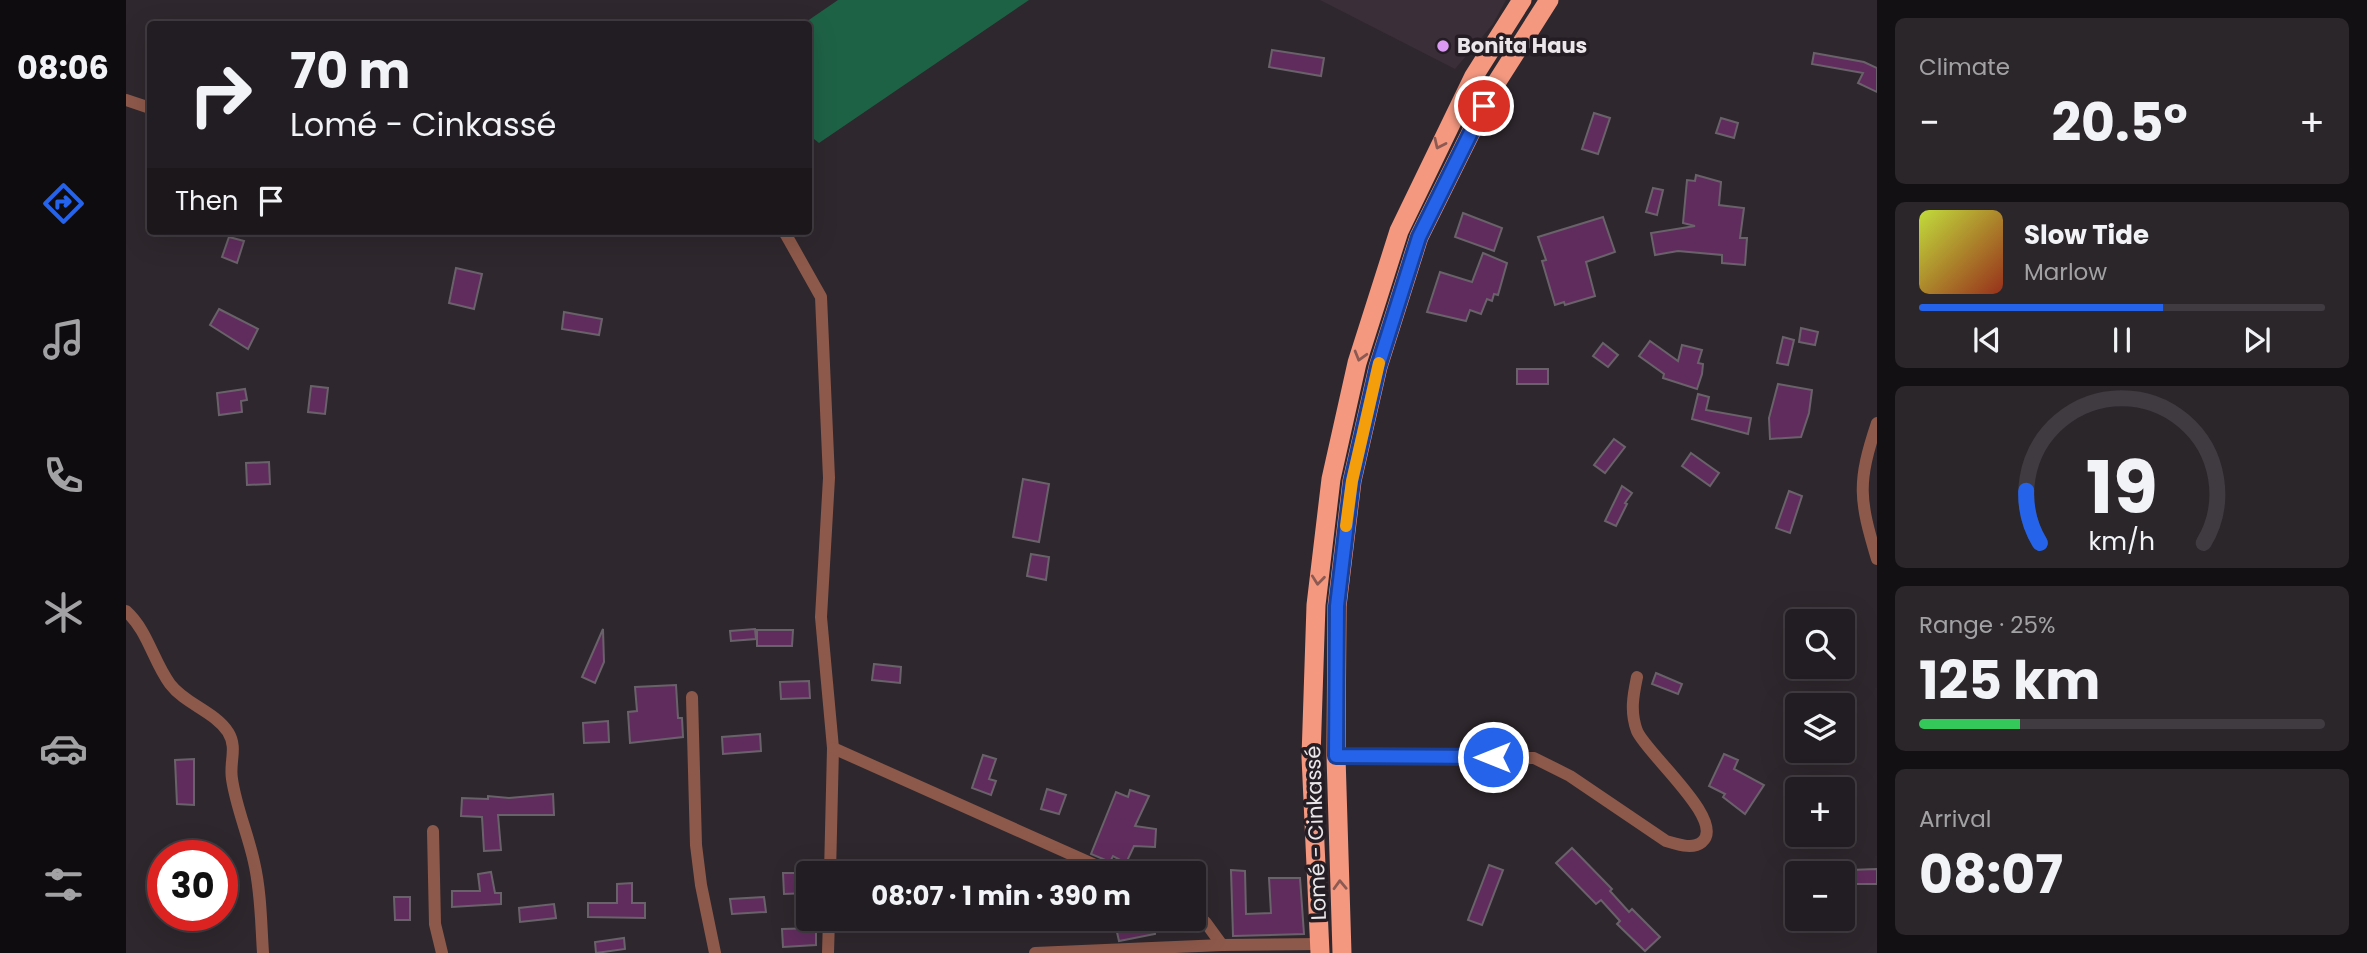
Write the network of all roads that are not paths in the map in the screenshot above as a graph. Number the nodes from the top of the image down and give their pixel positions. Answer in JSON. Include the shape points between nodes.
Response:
{"nodes":[{"id":1,"x":1522,"y":0,"type":"edge"},
{"id":2,"x":1549,"y":0,"type":"edge"},
{"id":3,"x":126,"y":100,"type":"edge"},
{"id":4,"x":147,"y":107,"type":"edge"},
{"id":5,"x":1399,"y":231,"type":"junction"},
{"id":6,"x":786,"y":235,"type":"edge"},
{"id":7,"x":1419,"y":237,"type":"junction"},
{"id":8,"x":1877,"y":423,"type":"edge"},
{"id":9,"x":1877,"y":559,"type":"edge"},
{"id":10,"x":126,"y":611,"type":"edge"},
{"id":11,"x":1637,"y":677,"type":"dead end"},
{"id":12,"x":692,"y":697,"type":"dead end"},
{"id":13,"x":833,"y":748,"type":"junction"},
{"id":14,"x":1336,"y":756,"type":"junction"},
{"id":15,"x":433,"y":831,"type":"dead end"},
{"id":16,"x":830,"y":861,"type":"edge"},
{"id":17,"x":1086,"y":861,"type":"edge"},
{"id":18,"x":1206,"y":923,"type":"edge"},
{"id":19,"x":829,"y":931,"type":"edge"},
{"id":20,"x":1222,"y":945,"type":"junction"},
{"id":21,"x":1320,"y":948,"type":"edge"},
{"id":22,"x":263,"y":953,"type":"edge"},
{"id":23,"x":442,"y":953,"type":"edge"},
{"id":24,"x":715,"y":953,"type":"edge"},
{"id":25,"x":828,"y":953,"type":"edge"},
{"id":26,"x":1035,"y":953,"type":"edge"},
{"id":27,"x":1342,"y":953,"type":"edge"}],
"edges":[{"from":1,"to":5,"type":"highway","name":"Lomé - Cinkassé","one_way":true,"via":[[1474,76]]},
{"from":2,"to":7,"type":"highway","name":"Lomé - Cinkassé","via":[[1493,88]]},
{"from":3,"to":4,"type":"street"},
{"from":5,"to":7,"type":"highway"},
{"from":5,"to":21,"type":"highway","name":"Lomé - Cinkassé","one_way":true,"via":[[1357,363],[1322,540],[1311,757]]},
{"from":6,"to":13,"type":"street","via":[[821,297],[829,478],[821,617]]},
{"from":7,"to":14,"type":"highway","name":"Lomé - Cinkassé","via":[[1378,367],[1352,481],[1337,606]]},
{"from":8,"to":9,"type":"street","via":[[1863,470],[1862,496]]},
{"from":10,"to":22,"type":"street","via":[[141,628],[168,682],[230,735],[232,780],[259,889]]},
{"from":11,"to":14,"type":"street","via":[[1632,715],[1637,732],[1702,814],[1708,832],[1699,845],[1666,841],[1570,775],[1534,758]]},
{"from":12,"to":24,"type":"street","via":[[697,855]]},
{"from":13,"to":16,"type":"street"},
{"from":13,"to":17,"type":"street"},
{"from":27,"to":14,"type":"highway","name":"Lomé - Cinkassé","one_way":true},
{"from":15,"to":23,"type":"street","via":[[435,924]]},
{"from":18,"to":20,"type":"street"},
{"from":19,"to":25,"type":"street"},
{"from":20,"to":21,"type":"street"},
{"from":20,"to":26,"type":"street"}]}
